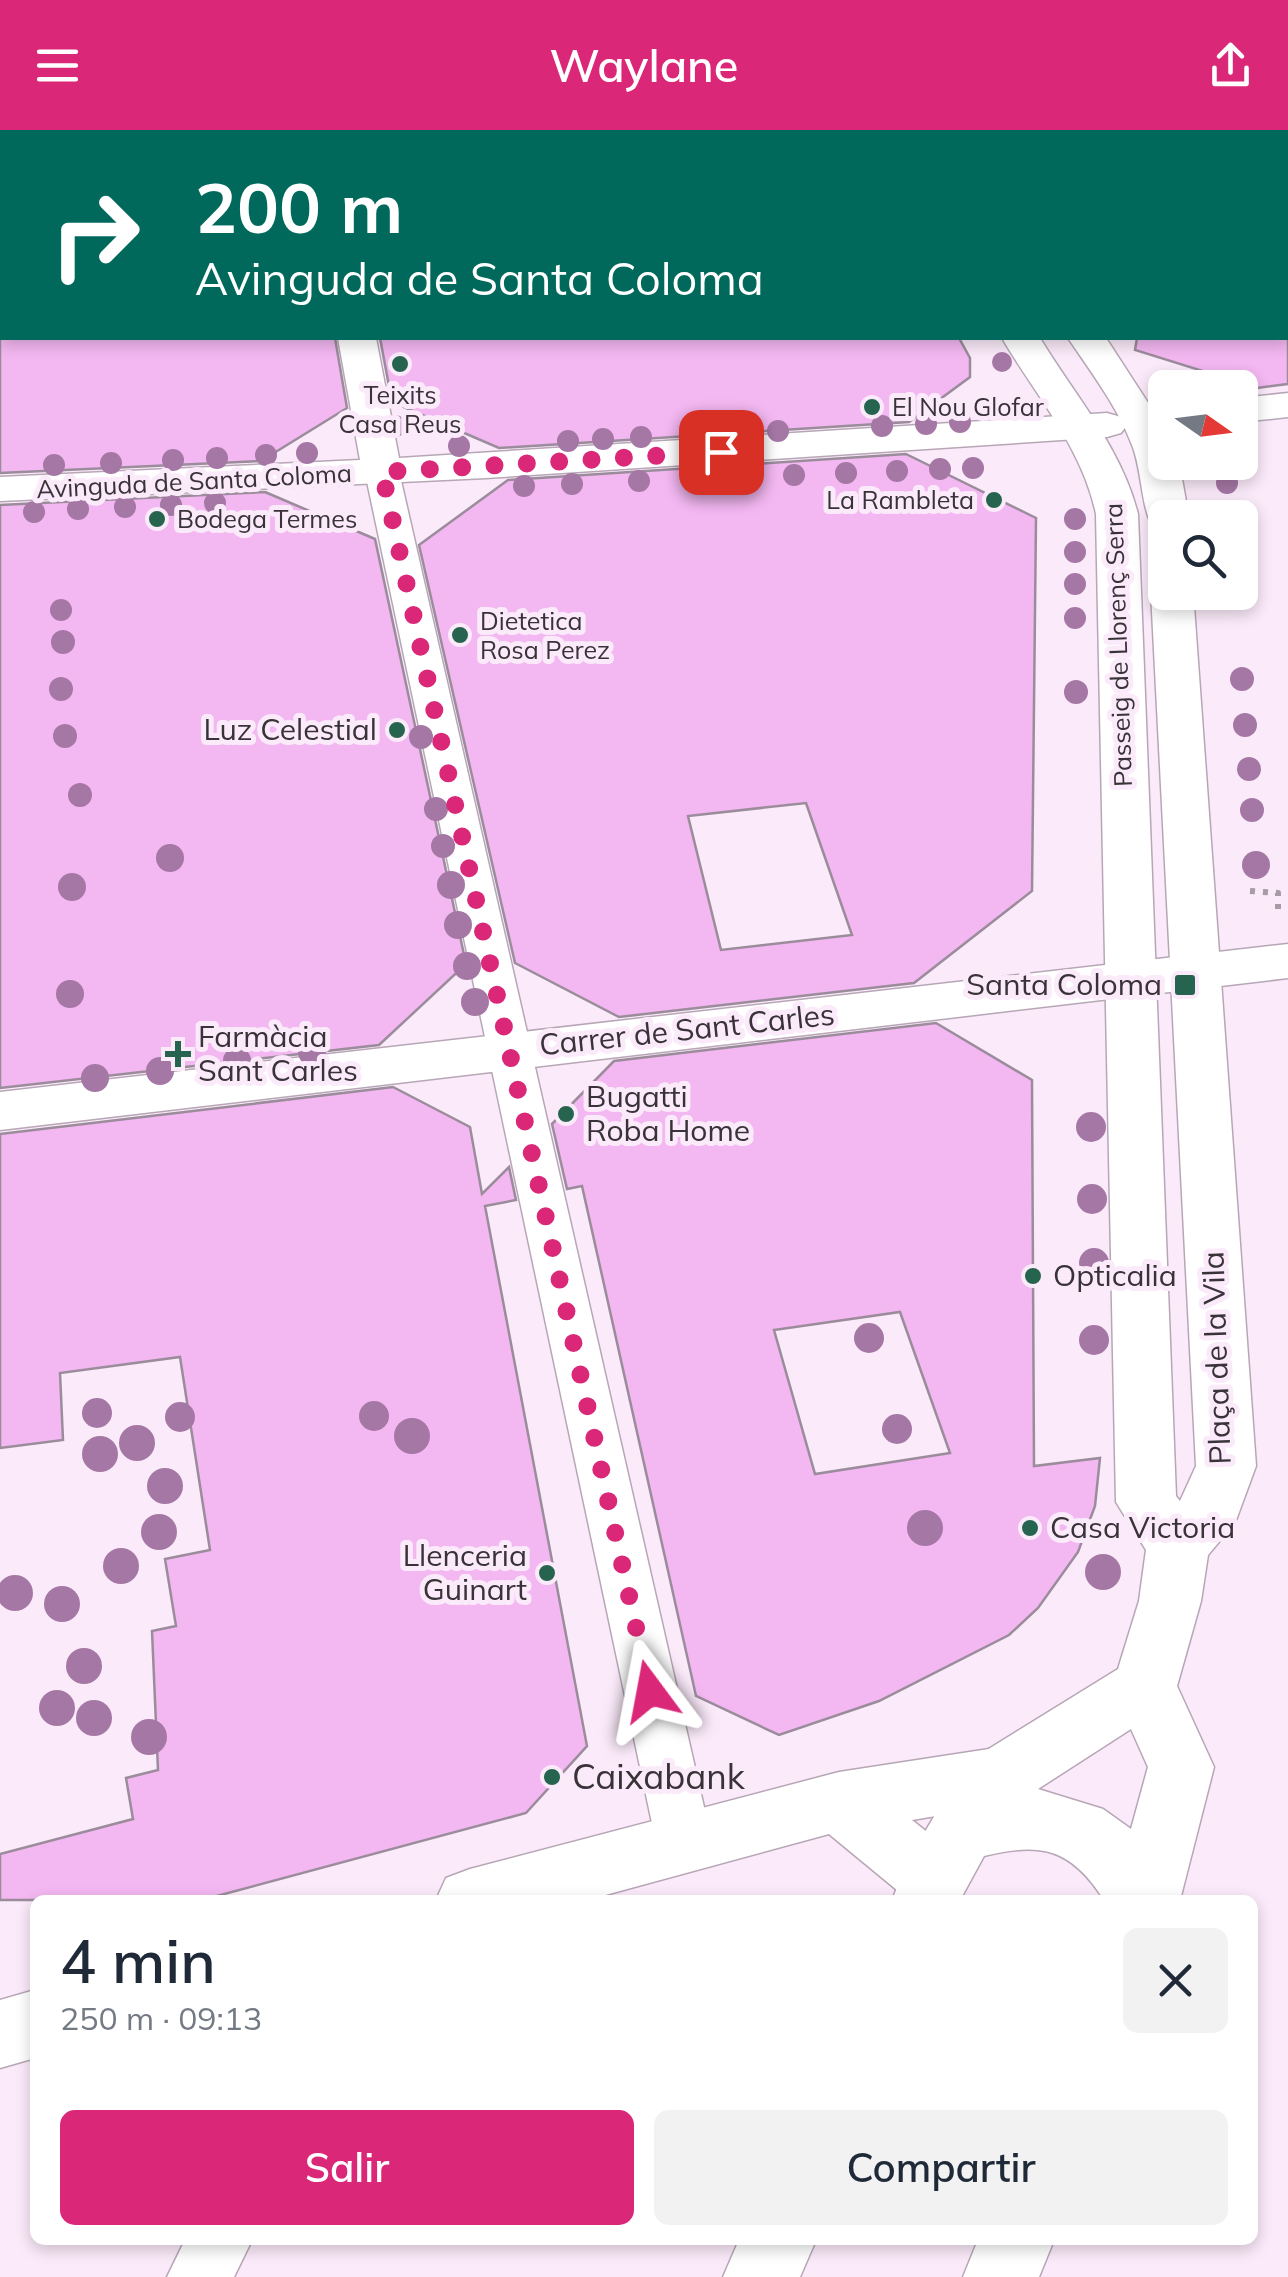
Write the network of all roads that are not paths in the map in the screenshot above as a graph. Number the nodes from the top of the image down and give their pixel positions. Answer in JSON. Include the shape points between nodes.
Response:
{"nodes":[{"id":1,"x":357,"y":340,"type":"edge"},
{"id":2,"x":1023,"y":340,"type":"edge"},
{"id":3,"x":1088,"y":340,"type":"edge"},
{"id":4,"x":1288,"y":405,"type":"edge"},
{"id":5,"x":1258,"y":408,"type":"edge"},
{"id":6,"x":1123,"y":424,"type":"edge"},
{"id":7,"x":382,"y":472,"type":"junction"},
{"id":8,"x":0,"y":490,"type":"edge"},
{"id":9,"x":1167,"y":500,"type":"edge"},
{"id":10,"x":1173,"y":610,"type":"edge"},
{"id":11,"x":1288,"y":961,"type":"edge"},
{"id":12,"x":1196,"y":973,"type":"junction"},
{"id":13,"x":1133,"y":979,"type":"junction"},
{"id":14,"x":507,"y":1050,"type":"junction"},
{"id":15,"x":0,"y":1111,"type":"edge"},
{"id":16,"x":1178,"y":1546,"type":"junction"},
{"id":17,"x":1145,"y":1686,"type":"junction"},
{"id":18,"x":1002,"y":1776,"type":"junction"},
{"id":19,"x":839,"y":1802,"type":"junction"},
{"id":20,"x":684,"y":1842,"type":"junction"},
{"id":21,"x":938,"y":1878,"type":"edge"},
{"id":22,"x":488,"y":1895,"type":"edge"},
{"id":23,"x":1139,"y":1895,"type":"edge"},
{"id":24,"x":1143,"y":1895,"type":"edge"},
{"id":25,"x":30,"y":2025,"type":"edge"},
{"id":26,"x":0,"y":2034,"type":"edge"},
{"id":27,"x":218,"y":2245,"type":"edge"},
{"id":28,"x":776,"y":2245,"type":"edge"},
{"id":29,"x":1014,"y":2245,"type":"edge"},
{"id":30,"x":198,"y":2277,"type":"edge"},
{"id":31,"x":760,"y":2277,"type":"edge"},
{"id":32,"x":1001,"y":2277,"type":"edge"}],
"edges":[{"from":1,"to":7,"type":"street"},
{"from":2,"to":6,"type":"street","name":"Passeig de Llorenç Serra"},
{"from":3,"to":6,"type":"street","name":"Passeig de Llorenç Serra"},
{"from":4,"to":5,"type":"street"},
{"from":6,"to":7,"type":"street","name":"Avinguda de Santa Coloma"},
{"from":6,"to":9,"type":"street","name":"Passeig de Llorenç Serra","via":[[1166,478]]},
{"from":6,"to":13,"type":"street","name":"Passeig de Llorenç Serra","via":[[1103,462],[1117,514]]},
{"from":7,"to":8,"type":"street","name":"Avinguda de Santa Coloma"},
{"from":7,"to":14,"type":"street"},
{"from":10,"to":12,"type":"street","name":"Passeig de Llorenç Serra"},
{"from":11,"to":12,"type":"street"},
{"from":12,"to":13,"type":"street","name":"Carrer de Sant Carles"},
{"from":12,"to":16,"type":"street","name":"Plaça de la Vila","via":[[1226,1466],[1212,1506]]},
{"from":13,"to":14,"type":"street","name":"Carrer de Sant Carles"},
{"from":13,"to":16,"type":"street","via":[[1146,1502]]},
{"from":14,"to":15,"type":"street","name":"Carrer de Sant Carles"},
{"from":14,"to":20,"type":"street"},
{"from":16,"to":17,"type":"street"},
{"from":17,"to":18,"type":"street"},
{"from":17,"to":24,"type":"street","via":[[1180,1768]]},
{"from":18,"to":19,"type":"street"},
{"from":18,"to":21,"type":"street"},
{"from":19,"to":20,"type":"street"},
{"from":19,"to":21,"type":"street"},
{"from":20,"to":22,"type":"street"},
{"from":21,"to":23,"type":"street","via":[[1027,1818],[1076,1828],[1111,1852]]},
{"from":25,"to":26,"type":"street"},
{"from":27,"to":30,"type":"street"},
{"from":28,"to":31,"type":"street"},
{"from":29,"to":32,"type":"street"}]}
